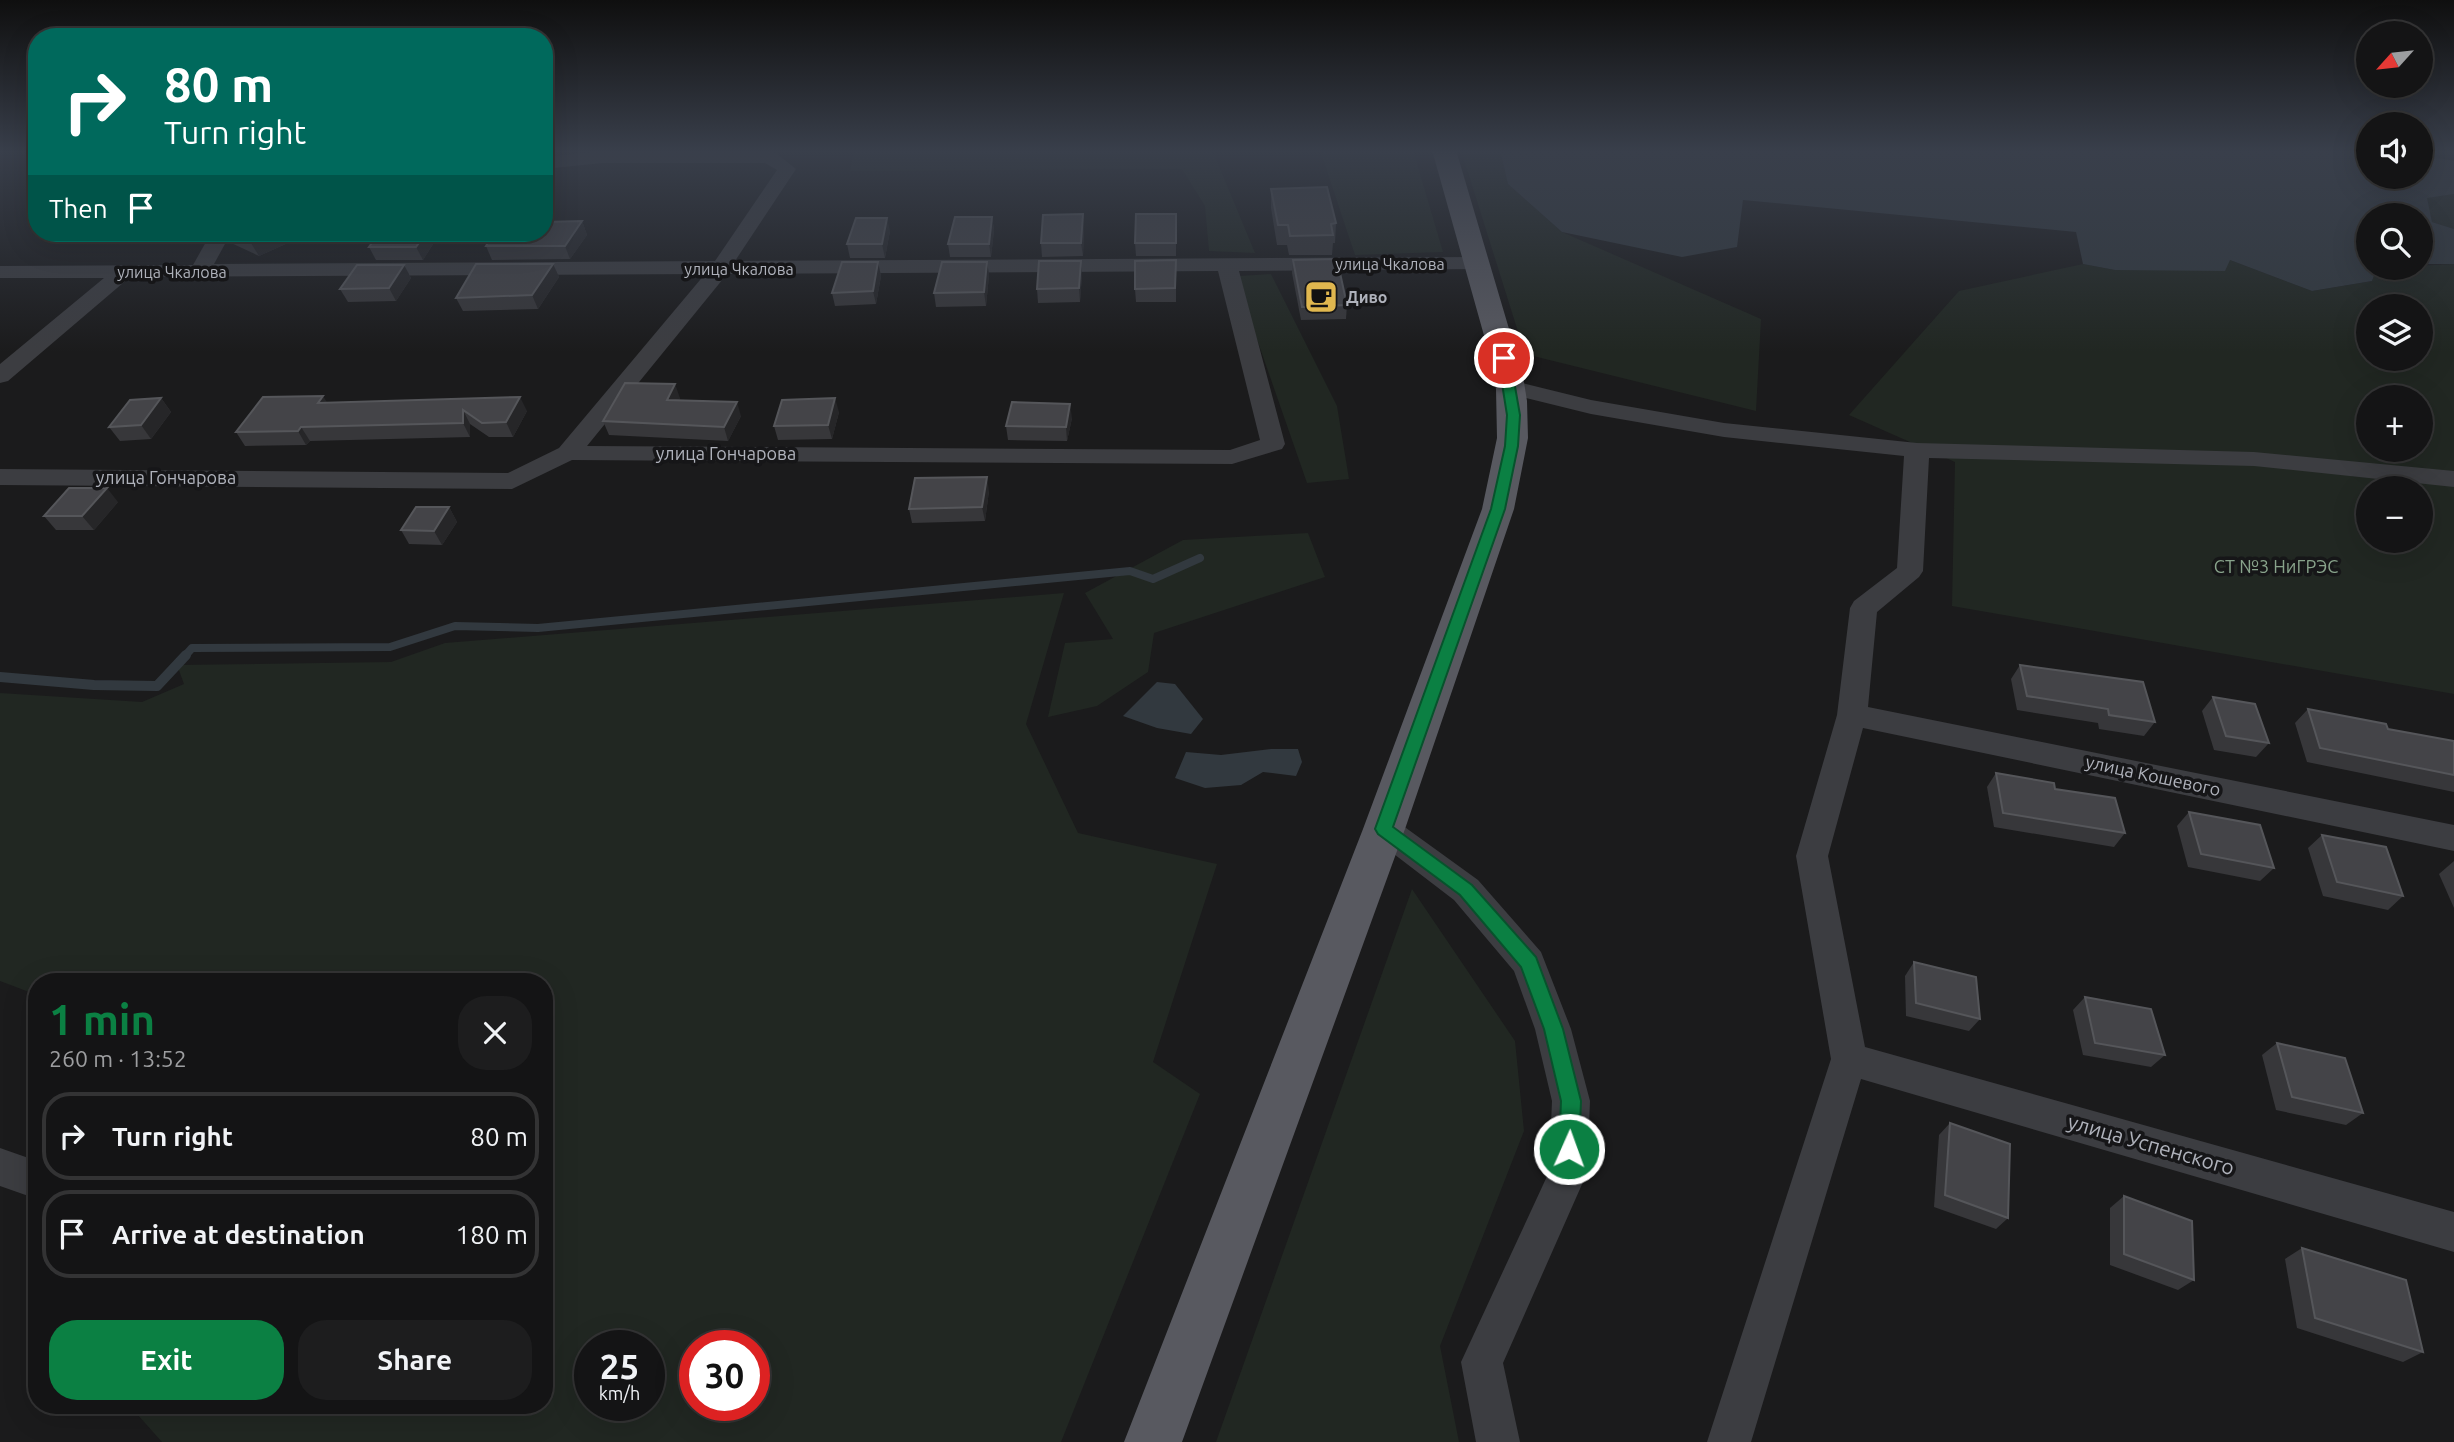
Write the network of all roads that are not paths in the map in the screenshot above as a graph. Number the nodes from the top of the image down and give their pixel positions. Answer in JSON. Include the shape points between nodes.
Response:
{"nodes":[{"id":1,"x":755,"y":217,"type":"edge"},
{"id":2,"x":1465,"y":217,"type":"edge"},
{"id":3,"x":216,"y":242,"type":"edge"},
{"id":4,"x":1479,"y":264,"type":"junction"},
{"id":5,"x":1227,"y":265,"type":"junction"},
{"id":6,"x":720,"y":269,"type":"junction"},
{"id":7,"x":125,"y":271,"type":"junction"},
{"id":8,"x":0,"y":272,"type":"edge"},
{"id":9,"x":198,"y":272,"type":"junction"},
{"id":10,"x":0,"y":376,"type":"edge"},
{"id":11,"x":1510,"y":387,"type":"junction"},
{"id":12,"x":1917,"y":450,"type":"junction"},
{"id":13,"x":568,"y":453,"type":"junction"},
{"id":14,"x":0,"y":477,"type":"edge"},
{"id":15,"x":2454,"y":479,"type":"edge"},
{"id":16,"x":1852,"y":715,"type":"junction"},
{"id":17,"x":1384,"y":829,"type":"junction"},
{"id":18,"x":2454,"y":838,"type":"edge"},
{"id":19,"x":1849,"y":1059,"type":"junction"},
{"id":20,"x":0,"y":1167,"type":"edge"},
{"id":21,"x":28,"y":1177,"type":"edge"},
{"id":22,"x":2454,"y":1232,"type":"edge"},
{"id":23,"x":1153,"y":1442,"type":"edge"},
{"id":24,"x":1498,"y":1442,"type":"edge"},
{"id":25,"x":1729,"y":1442,"type":"edge"}],
"edges":[{"from":1,"to":6,"type":"street"},
{"from":2,"to":4,"type":"main road"},
{"from":3,"to":9,"type":"street"},
{"from":4,"to":5,"type":"street","name":"улица Чкалова"},
{"from":4,"to":11,"type":"main road"},
{"from":5,"to":6,"type":"street","name":"улица Чкалова"},
{"from":5,"to":13,"type":"street","name":"улица Гончарова","via":[[1273,444],[1232,457]]},
{"from":6,"to":9,"type":"street","name":"улица Чкалова"},
{"from":6,"to":13,"type":"street"},
{"from":7,"to":8,"type":"street","name":"улица Чкалова"},
{"from":7,"to":9,"type":"street","name":"улица Чкалова"},
{"from":7,"to":10,"type":"street"},
{"from":11,"to":12,"type":"street","via":[[1591,407],[1724,430]]},
{"from":11,"to":17,"type":"main road","via":[[1512,446],[1498,509]]},
{"from":12,"to":15,"type":"street","via":[[2254,459]]},
{"from":12,"to":16,"type":"street","via":[[1910,571],[1864,608]]},
{"from":13,"to":14,"type":"street","name":"улица Гончарова","via":[[512,481]]},
{"from":16,"to":18,"type":"street","name":"улица Кошевого"},
{"from":16,"to":19,"type":"street","via":[[1812,856]]},
{"from":17,"to":23,"type":"main road"},
{"from":17,"to":24,"type":"street","via":[[1466,890],[1529,963],[1553,1029],[1571,1101],[1568,1173],[1482,1362]]},
{"from":19,"to":22,"type":"street","name":"улица Успенского"},
{"from":19,"to":25,"type":"street"},
{"from":20,"to":21,"type":"street"}]}
